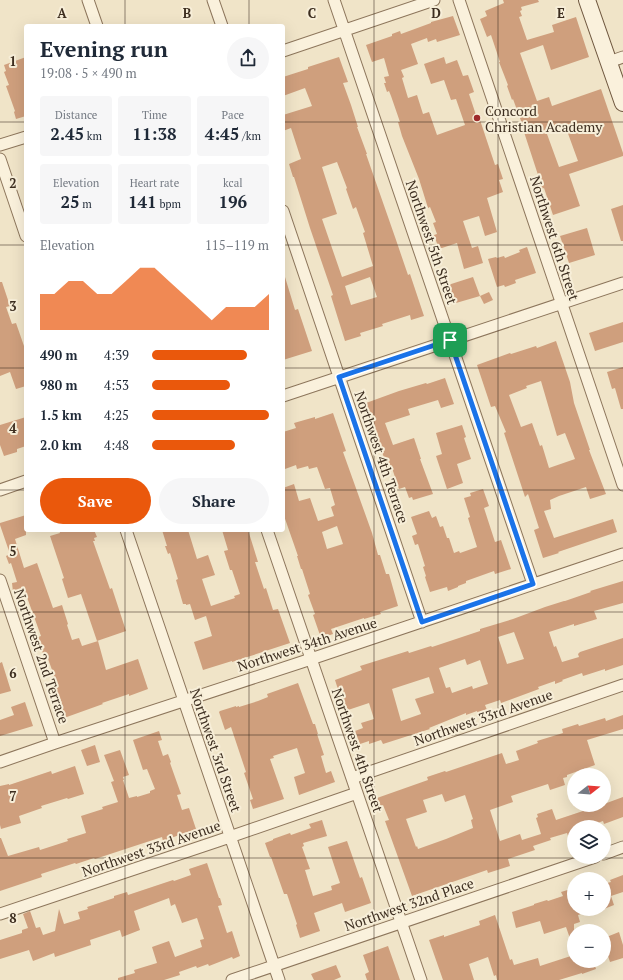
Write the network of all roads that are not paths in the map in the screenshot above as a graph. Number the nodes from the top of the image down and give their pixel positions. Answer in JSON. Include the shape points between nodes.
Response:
{"nodes":[{"id":1,"x":88,"y":0,"type":"edge"},
{"id":2,"x":213,"y":0,"type":"edge"},
{"id":3,"x":334,"y":0,"type":"edge"},
{"id":4,"x":434,"y":0,"type":"edge"},
{"id":5,"x":459,"y":0,"type":"edge"},
{"id":6,"x":587,"y":0,"type":"edge"},
{"id":7,"x":96,"y":24,"type":"edge"},
{"id":8,"x":221,"y":24,"type":"edge"},
{"id":9,"x":344,"y":30,"type":"junction"},
{"id":10,"x":285,"y":50,"type":"edge"},
{"id":11,"x":616,"y":60,"type":"edge"},
{"id":12,"x":623,"y":103,"type":"edge"},
{"id":13,"x":24,"y":138,"type":"edge"},
{"id":14,"x":0,"y":145,"type":"edge"},
{"id":15,"x":0,"y":159,"type":"edge"},
{"id":16,"x":285,"y":217,"type":"edge"},
{"id":17,"x":24,"y":230,"type":"edge"},
{"id":18,"x":623,"y":283,"type":"edge"},
{"id":19,"x":561,"y":303,"type":"junction"},
{"id":20,"x":450,"y":340,"type":"junction"},
{"id":21,"x":339,"y":377,"type":"junction"},
{"id":22,"x":285,"y":395,"type":"edge"},
{"id":23,"x":24,"y":482,"type":"edge"},
{"id":24,"x":623,"y":485,"type":"edge"},
{"id":25,"x":0,"y":490,"type":"edge"},
{"id":26,"x":127,"y":532,"type":"edge"},
{"id":27,"x":268,"y":532,"type":"edge"},
{"id":28,"x":623,"y":554,"type":"edge"},
{"id":29,"x":0,"y":580,"type":"edge"},
{"id":30,"x":533,"y":584,"type":"junction"},
{"id":31,"x":422,"y":622,"type":"junction"},
{"id":32,"x":311,"y":659,"type":"junction"},
{"id":33,"x":623,"y":685,"type":"edge"},
{"id":34,"x":184,"y":701,"type":"junction"},
{"id":35,"x":55,"y":743,"type":"junction"},
{"id":36,"x":0,"y":762,"type":"edge"},
{"id":37,"x":352,"y":778,"type":"junction"},
{"id":38,"x":357,"y":793,"type":"junction"},
{"id":39,"x":230,"y":837,"type":"junction"},
{"id":40,"x":623,"y":848,"type":"edge"},
{"id":41,"x":611,"y":852,"type":"edge"},
{"id":42,"x":575,"y":864,"type":"edge"},
{"id":43,"x":0,"y":914,"type":"edge"},
{"id":44,"x":402,"y":923,"type":"junction"},
{"id":45,"x":274,"y":966,"type":"junction"},
{"id":46,"x":232,"y":980,"type":"edge"},
{"id":47,"x":279,"y":980,"type":"edge"},
{"id":48,"x":421,"y":980,"type":"edge"}],
"edges":[{"from":1,"to":7,"type":"street"},
{"from":2,"to":8,"type":"street"},
{"from":3,"to":9,"type":"street","name":"Northwest 5th Street"},
{"from":4,"to":9,"type":"street"},
{"from":5,"to":19,"type":"street","name":"Northwest 6th Street"},
{"from":6,"to":11,"type":"main road"},
{"from":9,"to":10,"type":"street"},
{"from":9,"to":20,"type":"street","name":"Northwest 5th Street"},
{"from":11,"to":12,"type":"main road"},
{"from":13,"to":14,"type":"street"},
{"from":15,"to":17,"type":"street"},
{"from":16,"to":21,"type":"street","name":"Northwest 4th Terrace"},
{"from":18,"to":19,"type":"street"},
{"from":19,"to":20,"type":"street"},
{"from":19,"to":24,"type":"street","name":"Northwest 6th Street"},
{"from":20,"to":21,"type":"street"},
{"from":20,"to":30,"type":"street","name":"Northwest 5th Street"},
{"from":21,"to":22,"type":"street"},
{"from":21,"to":31,"type":"street","name":"Northwest 4th Terrace"},
{"from":23,"to":25,"type":"street"},
{"from":26,"to":34,"type":"street","name":"Northwest 3rd Street"},
{"from":27,"to":32,"type":"street","name":"Northwest 4th Street"},
{"from":28,"to":30,"type":"street","name":"Northwest 34th Avenue"},
{"from":29,"to":35,"type":"street","name":"Northwest 2nd Terrace"},
{"from":30,"to":31,"type":"street","name":"Northwest 34th Avenue"},
{"from":31,"to":32,"type":"street","name":"Northwest 34th Avenue"},
{"from":32,"to":34,"type":"street","name":"Northwest 34th Avenue"},
{"from":32,"to":37,"type":"street","name":"Northwest 4th Street"},
{"from":33,"to":37,"type":"street","name":"Northwest 33rd Avenue"},
{"from":34,"to":35,"type":"street","name":"Northwest 34th Avenue"},
{"from":34,"to":39,"type":"street","name":"Northwest 3rd Street"},
{"from":35,"to":36,"type":"street","name":"Northwest 34th Avenue"},
{"from":37,"to":38,"type":"street","name":"Northwest 4th Street"},
{"from":38,"to":39,"type":"street","name":"Northwest 33rd Avenue"},
{"from":38,"to":44,"type":"street","name":"Northwest 4th Street"},
{"from":39,"to":43,"type":"street","name":"Northwest 33rd Avenue"},
{"from":39,"to":45,"type":"street","name":"Northwest 3rd Street"},
{"from":40,"to":41,"type":"street"},
{"from":42,"to":44,"type":"street","name":"Northwest 32nd Place"},
{"from":44,"to":45,"type":"street","name":"Northwest 32nd Place"},
{"from":44,"to":48,"type":"street","name":"Northwest 4th Street"},
{"from":45,"to":46,"type":"street","name":"Northwest 32nd Place"},
{"from":45,"to":47,"type":"street","name":"Northwest 3rd Street"}]}
